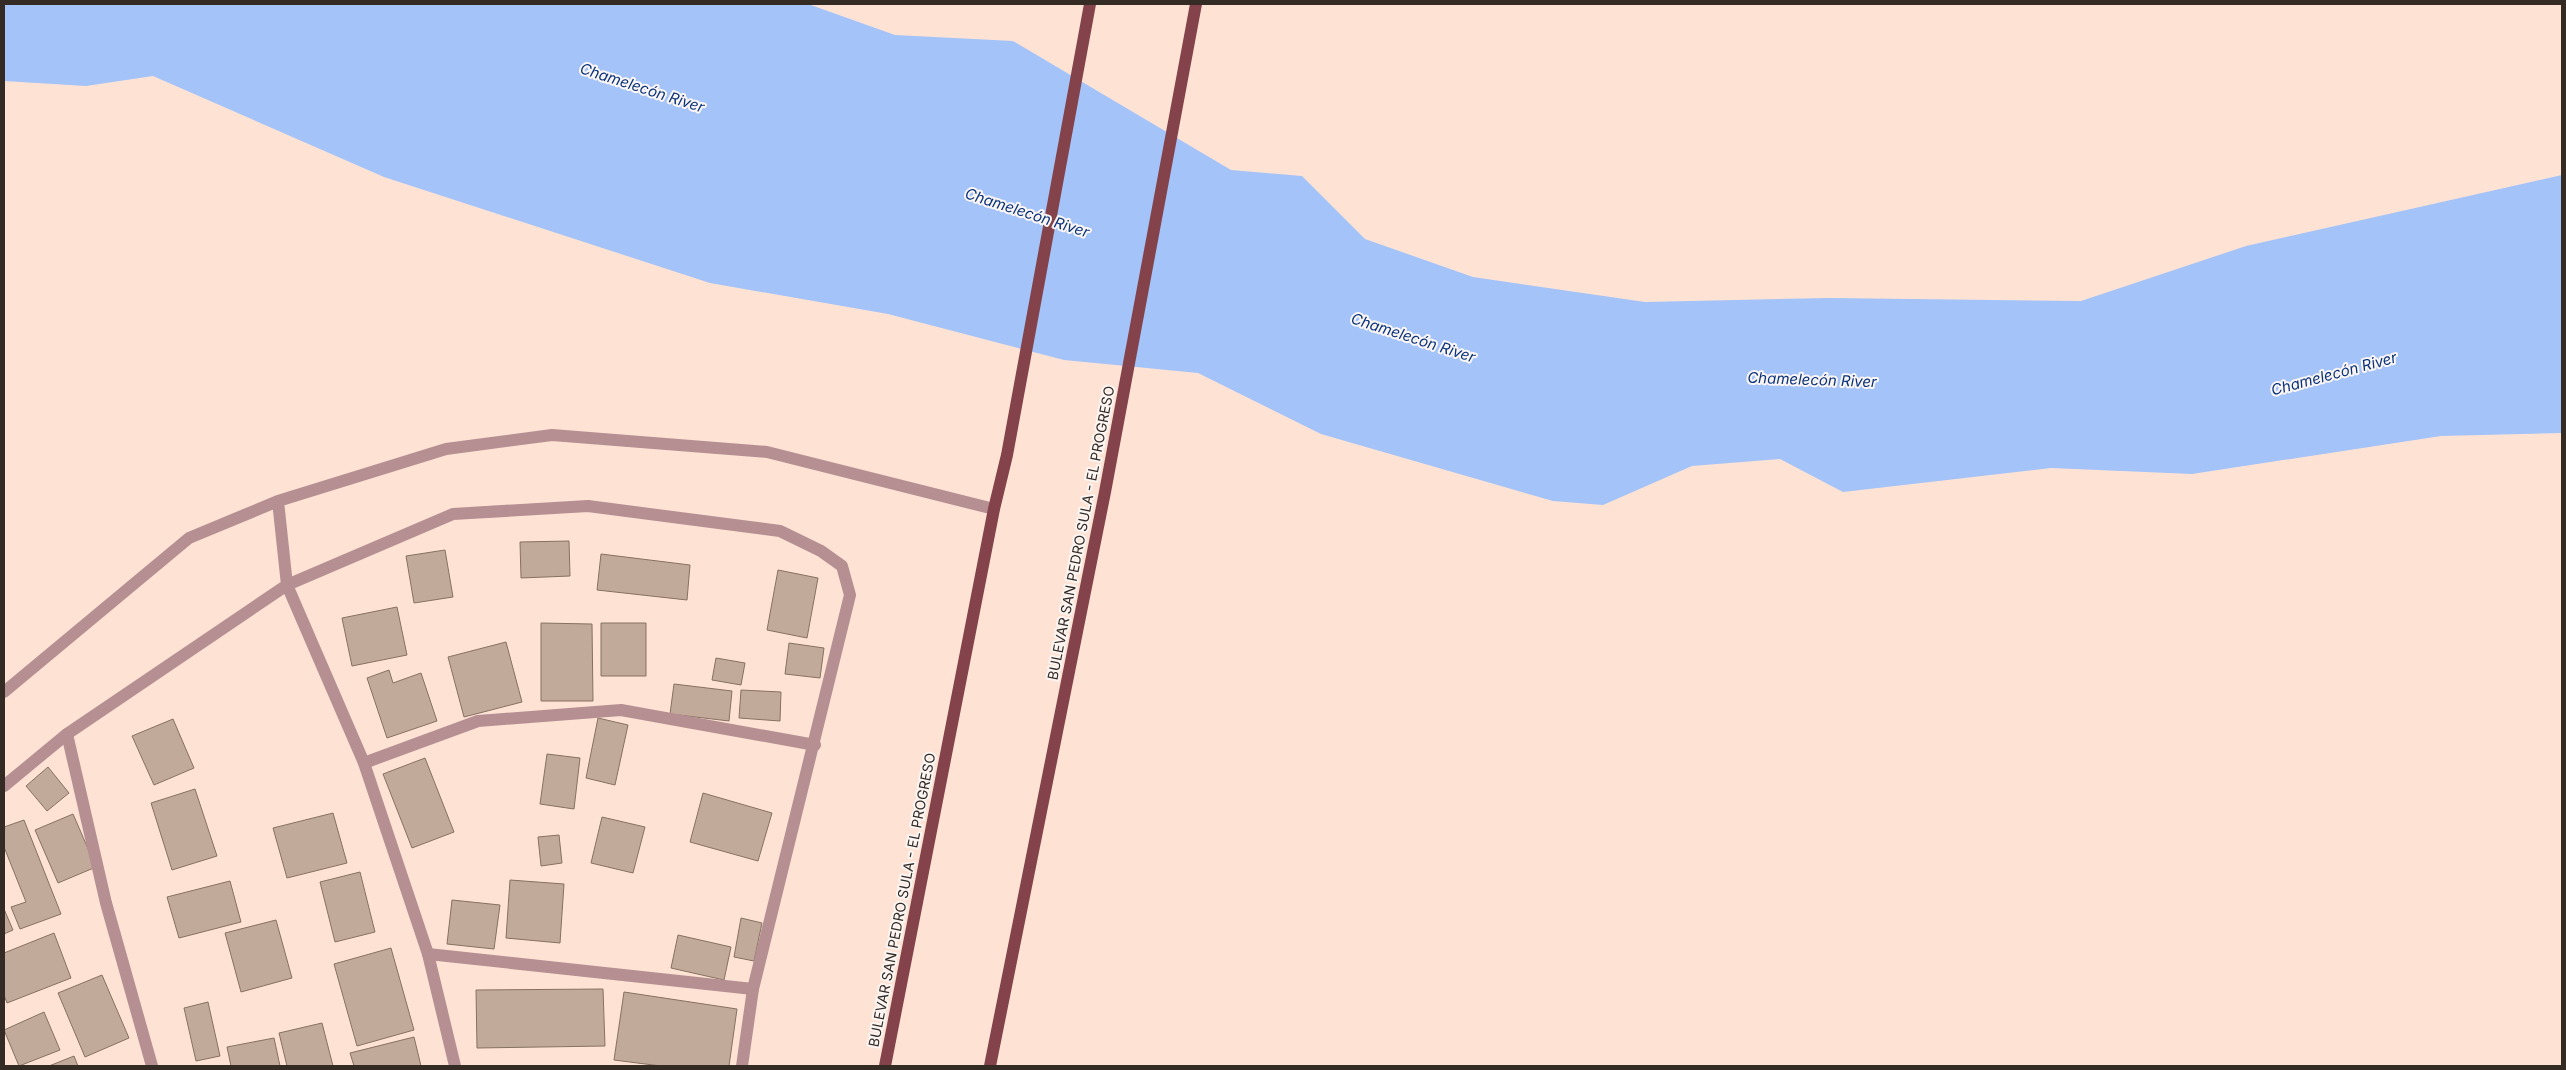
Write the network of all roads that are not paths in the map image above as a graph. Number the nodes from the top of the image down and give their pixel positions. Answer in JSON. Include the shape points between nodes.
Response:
{"nodes":[{"id":1,"x":1090,"y":4,"type":"edge"},
{"id":2,"x":1196,"y":4,"type":"edge"},
{"id":3,"x":278,"y":500,"type":"junction"},
{"id":4,"x":994,"y":509,"type":"junction"},
{"id":5,"x":287,"y":585,"type":"junction"},
{"id":6,"x":4,"y":692,"type":"edge"},
{"id":7,"x":67,"y":734,"type":"junction"},
{"id":8,"x":815,"y":745,"type":"junction"},
{"id":9,"x":364,"y":763,"type":"junction"},
{"id":10,"x":4,"y":786,"type":"edge"},
{"id":11,"x":428,"y":954,"type":"junction"},
{"id":12,"x":753,"y":989,"type":"junction"},
{"id":13,"x":152,"y":1066,"type":"edge"},
{"id":14,"x":455,"y":1066,"type":"edge"},
{"id":15,"x":742,"y":1066,"type":"edge"},
{"id":16,"x":886,"y":1066,"type":"edge"},
{"id":17,"x":990,"y":1066,"type":"edge"}],
"edges":[{"from":1,"to":4,"type":"main road","name":"BULEVAR SAN PEDRO SULA - EL PROGRESO","via":[[1007,455]]},
{"from":2,"to":17,"type":"main road","name":"BULEVAR SAN PEDRO SULA - EL PROGRESO","via":[[1105,492]]},
{"from":3,"to":4,"type":"street","via":[[446,449],[552,435],[767,452]]},
{"from":3,"to":5,"type":"street"},
{"from":3,"to":6,"type":"street","via":[[189,538]]},
{"from":4,"to":16,"type":"main road","name":"BULEVAR SAN PEDRO SULA - EL PROGRESO"},
{"from":5,"to":7,"type":"street"},
{"from":5,"to":8,"type":"street","via":[[453,514],[588,506],[780,531],[821,551],[842,566],[850,595]]},
{"from":5,"to":9,"type":"street"},
{"from":7,"to":10,"type":"street"},
{"from":7,"to":13,"type":"street","via":[[106,903]]},
{"from":8,"to":9,"type":"street","via":[[621,710],[478,721]]},
{"from":8,"to":12,"type":"street"},
{"from":9,"to":11,"type":"street"},
{"from":11,"to":12,"type":"street"},
{"from":11,"to":14,"type":"street"},
{"from":12,"to":15,"type":"street"}]}
